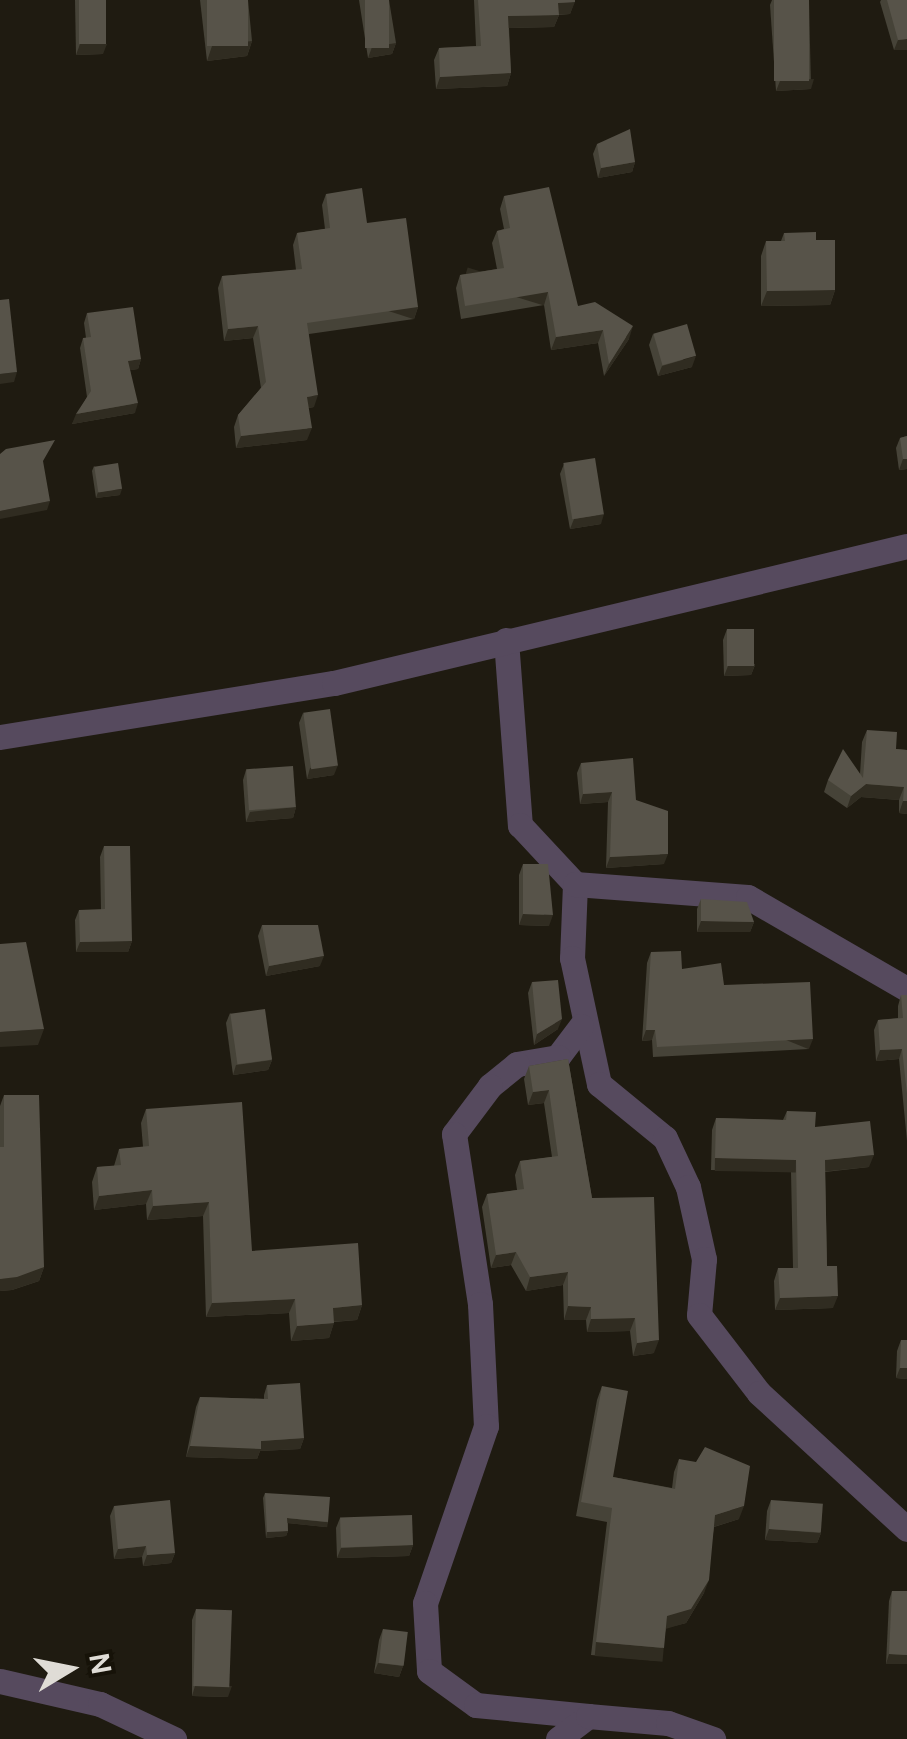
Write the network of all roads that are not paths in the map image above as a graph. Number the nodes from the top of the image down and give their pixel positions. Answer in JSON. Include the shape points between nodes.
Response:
{"nodes":[{"id":1,"x":907,"y":546,"type":"edge"},
{"id":2,"x":506,"y":640,"type":"junction"},
{"id":3,"x":0,"y":737,"type":"edge"},
{"id":4,"x":575,"y":884,"type":"junction"},
{"id":5,"x":907,"y":989,"type":"edge"},
{"id":6,"x":581,"y":1026,"type":"junction"},
{"id":7,"x":907,"y":1529,"type":"edge"},
{"id":8,"x":0,"y":1681,"type":"edge"},
{"id":9,"x":588,"y":1716,"type":"junction"},
{"id":10,"x":174,"y":1739,"type":"edge"},
{"id":11,"x":558,"y":1739,"type":"edge"},
{"id":12,"x":711,"y":1739,"type":"edge"}],
"edges":[{"from":1,"to":2,"type":"street"},
{"from":2,"to":3,"type":"street","via":[[334,683]]},
{"from":2,"to":4,"type":"street","via":[[520,826]]},
{"from":4,"to":5,"type":"street","via":[[748,897]]},
{"from":4,"to":6,"type":"street"},
{"from":6,"to":7,"type":"street","via":[[599,1084],[665,1138],[688,1187],[704,1258],[699,1315],[758,1393]]},
{"from":6,"to":9,"type":"street","via":[[558,1057],[517,1064],[490,1086],[454,1134],[480,1304],[486,1426],[425,1603],[429,1671],[476,1705]]},
{"from":8,"to":10,"type":"street","via":[[100,1704]]},
{"from":9,"to":11,"type":"street"},
{"from":9,"to":12,"type":"street","via":[[668,1723]]}]}
